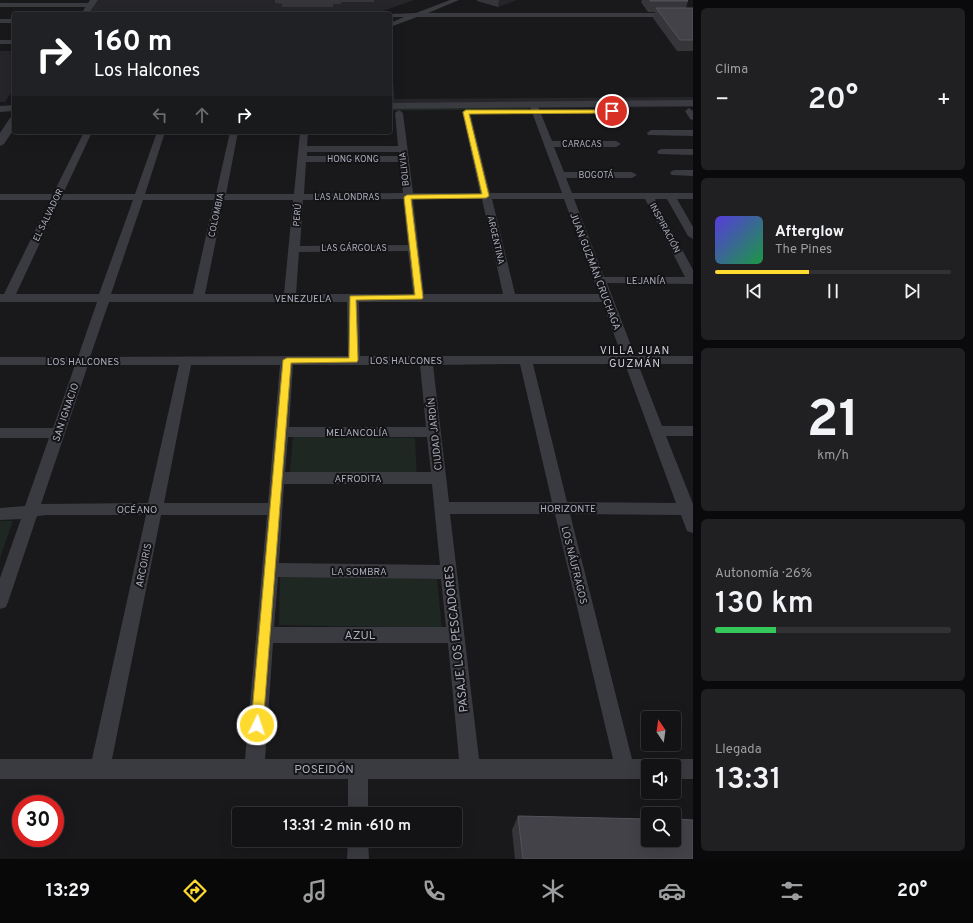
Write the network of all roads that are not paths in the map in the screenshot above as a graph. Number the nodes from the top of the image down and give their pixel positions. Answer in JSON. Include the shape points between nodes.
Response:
{"nodes":[{"id":1,"x":440,"y":0,"type":"edge"},
{"id":2,"x":456,"y":0,"type":"edge"},
{"id":3,"x":92,"y":2,"type":"edge"},
{"id":4,"x":0,"y":5,"type":"edge"},
{"id":5,"x":86,"y":12,"type":"edge"},
{"id":6,"x":392,"y":15,"type":"edge"},
{"id":7,"x":401,"y":15,"type":"junction"},
{"id":8,"x":418,"y":15,"type":"junction"},
{"id":9,"x":693,"y":15,"type":"edge"},
{"id":10,"x":392,"y":18,"type":"edge"},
{"id":11,"x":0,"y":21,"type":"edge"},
{"id":12,"x":12,"y":21,"type":"edge"},
{"id":13,"x":392,"y":24,"type":"edge"},
{"id":14,"x":0,"y":42,"type":"edge"},
{"id":15,"x":12,"y":42,"type":"edge"},
{"id":16,"x":12,"y":108,"type":"edge"},
{"id":17,"x":535,"y":108,"type":"junction"},
{"id":18,"x":0,"y":109,"type":"edge"},
{"id":19,"x":393,"y":110,"type":"edge"},
{"id":20,"x":692,"y":110,"type":"edge"},
{"id":21,"x":466,"y":112,"type":"junction"},
{"id":22,"x":0,"y":116,"type":"edge"},
{"id":23,"x":12,"y":116,"type":"edge"},
{"id":24,"x":12,"y":123,"type":"edge"},
{"id":25,"x":651,"y":133,"type":"dead end"},
{"id":26,"x":693,"y":133,"type":"edge"},
{"id":27,"x":87,"y":134,"type":"edge"},
{"id":28,"x":160,"y":134,"type":"edge"},
{"id":29,"x":234,"y":134,"type":"edge"},
{"id":30,"x":304,"y":134,"type":"edge"},
{"id":31,"x":0,"y":142,"type":"edge"},
{"id":32,"x":548,"y":144,"type":"junction"},
{"id":33,"x":616,"y":144,"type":"dead end"},
{"id":34,"x":402,"y":149,"type":"junction"},
{"id":35,"x":662,"y":152,"type":"dead end"},
{"id":36,"x":693,"y":152,"type":"edge"},
{"id":37,"x":302,"y":154,"type":"junction"},
{"id":38,"x":403,"y":160,"type":"junction"},
{"id":39,"x":676,"y":173,"type":"dead end"},
{"id":40,"x":693,"y":173,"type":"edge"},
{"id":41,"x":560,"y":175,"type":"junction"},
{"id":42,"x":632,"y":175,"type":"dead end"},
{"id":43,"x":486,"y":196,"type":"junction"},
{"id":44,"x":568,"y":196,"type":"junction"},
{"id":45,"x":648,"y":196,"type":"junction"},
{"id":46,"x":670,"y":196,"type":"junction"},
{"id":47,"x":693,"y":196,"type":"edge"},
{"id":48,"x":0,"y":197,"type":"edge"},
{"id":49,"x":56,"y":197,"type":"junction"},
{"id":50,"x":139,"y":197,"type":"junction"},
{"id":51,"x":220,"y":197,"type":"junction"},
{"id":52,"x":299,"y":197,"type":"junction"},
{"id":53,"x":407,"y":197,"type":"junction"},
{"id":54,"x":693,"y":236,"type":"edge"},
{"id":55,"x":294,"y":248,"type":"junction"},
{"id":56,"x":413,"y":248,"type":"junction"},
{"id":57,"x":600,"y":280,"type":"junction"},
{"id":58,"x":693,"y":280,"type":"edge"},
{"id":59,"x":4,"y":298,"type":"edge"},
{"id":60,"x":104,"y":298,"type":"junction"},
{"id":61,"x":198,"y":298,"type":"junction"},
{"id":62,"x":290,"y":298,"type":"junction"},
{"id":63,"x":353,"y":298,"type":"junction"},
{"id":64,"x":419,"y":298,"type":"junction"},
{"id":65,"x":510,"y":298,"type":"junction"},
{"id":66,"x":606,"y":298,"type":"junction"},
{"id":67,"x":0,"y":360,"type":"edge"},
{"id":68,"x":186,"y":360,"type":"junction"},
{"id":69,"x":287,"y":360,"type":"junction"},
{"id":70,"x":354,"y":360,"type":"junction"},
{"id":71,"x":426,"y":360,"type":"junction"},
{"id":72,"x":525,"y":360,"type":"junction"},
{"id":73,"x":630,"y":360,"type":"junction"},
{"id":74,"x":693,"y":360,"type":"edge"},
{"id":75,"x":83,"y":361,"type":"junction"},
{"id":76,"x":657,"y":431,"type":"junction"},
{"id":77,"x":693,"y":431,"type":"edge"},
{"id":78,"x":281,"y":432,"type":"junction"},
{"id":79,"x":434,"y":432,"type":"junction"},
{"id":80,"x":0,"y":433,"type":"edge"},
{"id":81,"x":58,"y":433,"type":"junction"},
{"id":82,"x":277,"y":478,"type":"junction"},
{"id":83,"x":439,"y":478,"type":"junction"},
{"id":84,"x":442,"y":508,"type":"junction"},
{"id":85,"x":562,"y":508,"type":"junction"},
{"id":86,"x":155,"y":509,"type":"junction"},
{"id":87,"x":274,"y":509,"type":"junction"},
{"id":88,"x":690,"y":510,"type":"edge"},
{"id":89,"x":31,"y":512,"type":"junction"},
{"id":90,"x":0,"y":514,"type":"edge"},
{"id":91,"x":693,"y":527,"type":"edge"},
{"id":92,"x":270,"y":570,"type":"junction"},
{"id":93,"x":449,"y":572,"type":"junction"},
{"id":94,"x":0,"y":602,"type":"edge"},
{"id":95,"x":456,"y":634,"type":"junction"},
{"id":96,"x":264,"y":635,"type":"junction"},
{"id":97,"x":0,"y":769,"type":"edge"},
{"id":98,"x":100,"y":769,"type":"junction"},
{"id":99,"x":254,"y":769,"type":"junction"},
{"id":100,"x":358,"y":769,"type":"junction"},
{"id":101,"x":470,"y":769,"type":"junction"},
{"id":102,"x":625,"y":769,"type":"junction"},
{"id":103,"x":641,"y":769,"type":"edge"},
{"id":104,"x":681,"y":769,"type":"edge"},
{"id":105,"x":693,"y":769,"type":"edge"},
{"id":106,"x":358,"y":807,"type":"edge"},
{"id":107,"x":358,"y":847,"type":"edge"},
{"id":108,"x":358,"y":859,"type":"edge"}],
"edges":[{"from":1,"to":7,"type":"street"},
{"from":2,"to":8,"type":"street"},
{"from":3,"to":4,"type":"street"},
{"from":3,"to":5,"type":"street"},
{"from":6,"to":7,"type":"street"},
{"from":7,"to":8,"type":"street"},
{"from":7,"to":10,"type":"street"},
{"from":8,"to":9,"type":"street"},
{"from":8,"to":13,"type":"street"},
{"from":11,"to":12,"type":"street"},
{"from":14,"to":15,"type":"street"},
{"from":16,"to":18,"type":"street"},
{"from":17,"to":19,"type":"street"},
{"from":17,"to":20,"type":"street"},
{"from":17,"to":21,"type":"street"},
{"from":17,"to":32,"type":"street","name":"JUAN GUZMÁN CRUCHAGA"},
{"from":19,"to":21,"type":"street"},
{"from":19,"to":34,"type":"street","name":"BOLIVIA"},
{"from":21,"to":43,"type":"street","name":"ARGENTINA"},
{"from":22,"to":23,"type":"street"},
{"from":24,"to":31,"type":"street"},
{"from":25,"to":26,"type":"street"},
{"from":27,"to":49,"type":"street","name":"EL SALVADOR"},
{"from":28,"to":50,"type":"street","name":"SAN IGNACIO"},
{"from":29,"to":51,"type":"street","name":"COLOMBIA"},
{"from":30,"to":37,"type":"street","name":"PERÚ"},
{"from":32,"to":33,"type":"street","name":"CARACAS"},
{"from":32,"to":41,"type":"street","name":"JUAN GUZMÁN CRUCHAGA"},
{"from":34,"to":37,"type":"street"},
{"from":34,"to":38,"type":"street","name":"BOLIVIA"},
{"from":35,"to":36,"type":"street"},
{"from":37,"to":38,"type":"street","name":"HONG KONG"},
{"from":37,"to":52,"type":"street","name":"PERÚ"},
{"from":38,"to":53,"type":"street","name":"BOLIVIA"},
{"from":39,"to":40,"type":"street"},
{"from":41,"to":42,"type":"street","name":"BOGOTÁ"},
{"from":41,"to":44,"type":"street","name":"JUAN GUZMÁN CRUCHAGA"},
{"from":43,"to":44,"type":"street","name":"LAS ALONDRAS"},
{"from":43,"to":53,"type":"street","name":"LAS ALONDRAS"},
{"from":43,"to":65,"type":"street","name":"ARGENTINA"},
{"from":44,"to":45,"type":"street","name":"LAS ALONDRAS"},
{"from":44,"to":57,"type":"street","name":"JUAN GUZMÁN CRUCHAGA"},
{"from":45,"to":46,"type":"street","name":"LAS ALONDRAS"},
{"from":45,"to":58,"type":"street","name":"INSPIRACIÓN"},
{"from":46,"to":47,"type":"street","name":"LAS ALONDRAS"},
{"from":46,"to":54,"type":"street"},
{"from":48,"to":49,"type":"street","name":"LAS ALONDRAS"},
{"from":49,"to":50,"type":"street","name":"LAS ALONDRAS"},
{"from":49,"to":59,"type":"street","name":"EL SALVADOR"},
{"from":50,"to":51,"type":"street","name":"LAS ALONDRAS"},
{"from":50,"to":60,"type":"street","name":"SAN IGNACIO"},
{"from":51,"to":52,"type":"street","name":"LAS ALONDRAS"},
{"from":51,"to":61,"type":"street","name":"COLOMBIA"},
{"from":52,"to":53,"type":"street","name":"LAS ALONDRAS"},
{"from":52,"to":55,"type":"street","name":"PERÚ"},
{"from":53,"to":56,"type":"street","name":"BOLIVIA"},
{"from":55,"to":56,"type":"street","name":"LAS GÁRGOLAS"},
{"from":55,"to":62,"type":"street","name":"PERÚ"},
{"from":56,"to":64,"type":"street","name":"BOLIVIA"},
{"from":57,"to":58,"type":"street","name":"LEJANÍA"},
{"from":57,"to":66,"type":"street","name":"JUAN GUZMÁN CRUCHAGA"},
{"from":59,"to":60,"type":"street","name":"VENEZUELA"},
{"from":60,"to":61,"type":"street","name":"VENEZUELA"},
{"from":60,"to":75,"type":"street","name":"SAN IGNACIO"},
{"from":61,"to":62,"type":"street","name":"VENEZUELA"},
{"from":62,"to":63,"type":"street","name":"VENEZUELA"},
{"from":63,"to":64,"type":"street","name":"VENEZUELA"},
{"from":63,"to":70,"type":"street"},
{"from":64,"to":65,"type":"street","name":"VENEZUELA"},
{"from":65,"to":66,"type":"street","name":"VENEZUELA"},
{"from":66,"to":73,"type":"street","name":"JUAN GUZMÁN CRUCHAGA"},
{"from":67,"to":75,"type":"street","name":"LOS HALCONES"},
{"from":68,"to":69,"type":"street","name":"LOS HALCONES"},
{"from":68,"to":75,"type":"street","name":"LOS HALCONES"},
{"from":68,"to":86,"type":"street","name":"ARCOIRIS"},
{"from":69,"to":70,"type":"street","name":"LOS HALCONES"},
{"from":69,"to":78,"type":"street"},
{"from":70,"to":71,"type":"street","name":"LOS HALCONES"},
{"from":71,"to":72,"type":"street","name":"LOS HALCONES"},
{"from":71,"to":79,"type":"street","name":"CIUDAD JARDÍN"},
{"from":72,"to":73,"type":"street","name":"LOS HALCONES"},
{"from":72,"to":85,"type":"street","name":"LOS NÁUFRAGOS"},
{"from":73,"to":74,"type":"street","name":"LOS HALCONES"},
{"from":73,"to":76,"type":"street","name":"JUAN GUZMÁN CRUCHAGA"},
{"from":75,"to":81,"type":"street","name":"SAN IGNACIO"},
{"from":76,"to":77,"type":"street"},
{"from":76,"to":88,"type":"street","name":"JUAN GUZMÁN CRUCHAGA"},
{"from":78,"to":79,"type":"street","name":"MELANCOLÍA"},
{"from":78,"to":82,"type":"street"},
{"from":79,"to":83,"type":"street","name":"CIUDAD JARDÍN"},
{"from":80,"to":81,"type":"street"},
{"from":81,"to":89,"type":"street","name":"SAN IGNACIO"},
{"from":82,"to":83,"type":"street","name":"AFRODITA"},
{"from":82,"to":87,"type":"street"},
{"from":83,"to":84,"type":"street","name":"CIUDAD JARDÍN"},
{"from":84,"to":85,"type":"street","name":"HORIZONTE"},
{"from":84,"to":93,"type":"street","name":"PASAJE LOS PESCADORES"},
{"from":85,"to":88,"type":"street","name":"HORIZONTE"},
{"from":85,"to":102,"type":"street","name":"LOS NÁUFRAGOS"},
{"from":86,"to":87,"type":"street","name":"OCÉANO"},
{"from":86,"to":89,"type":"street","name":"OCÉANO","via":[[47,509]]},
{"from":86,"to":98,"type":"street","name":"ARCOIRIS"},
{"from":87,"to":92,"type":"street"},
{"from":88,"to":91,"type":"street","name":"JUAN GUZMÁN CRUCHAGA"},
{"from":89,"to":90,"type":"street","name":"OCÉANO"},
{"from":89,"to":94,"type":"street","name":"SAN IGNACIO"},
{"from":92,"to":93,"type":"street","name":"LA SOMBRA"},
{"from":92,"to":96,"type":"street"},
{"from":93,"to":95,"type":"street","name":"PASAJE LOS PESCADORES"},
{"from":95,"to":96,"type":"street","name":"AZUL"},
{"from":95,"to":101,"type":"street","name":"PASAJE LOS PESCADORES"},
{"from":96,"to":99,"type":"street"},
{"from":97,"to":98,"type":"street","name":"POSEIDÓN"},
{"from":98,"to":99,"type":"street","name":"POSEIDÓN"},
{"from":99,"to":100,"type":"street","name":"POSEIDÓN"},
{"from":100,"to":101,"type":"street","name":"POSEIDÓN"},
{"from":100,"to":106,"type":"street"},
{"from":101,"to":102,"type":"street","name":"POSEIDÓN"},
{"from":102,"to":103,"type":"street","name":"POSEIDÓN"},
{"from":104,"to":105,"type":"street"},
{"from":107,"to":108,"type":"street"}]}
